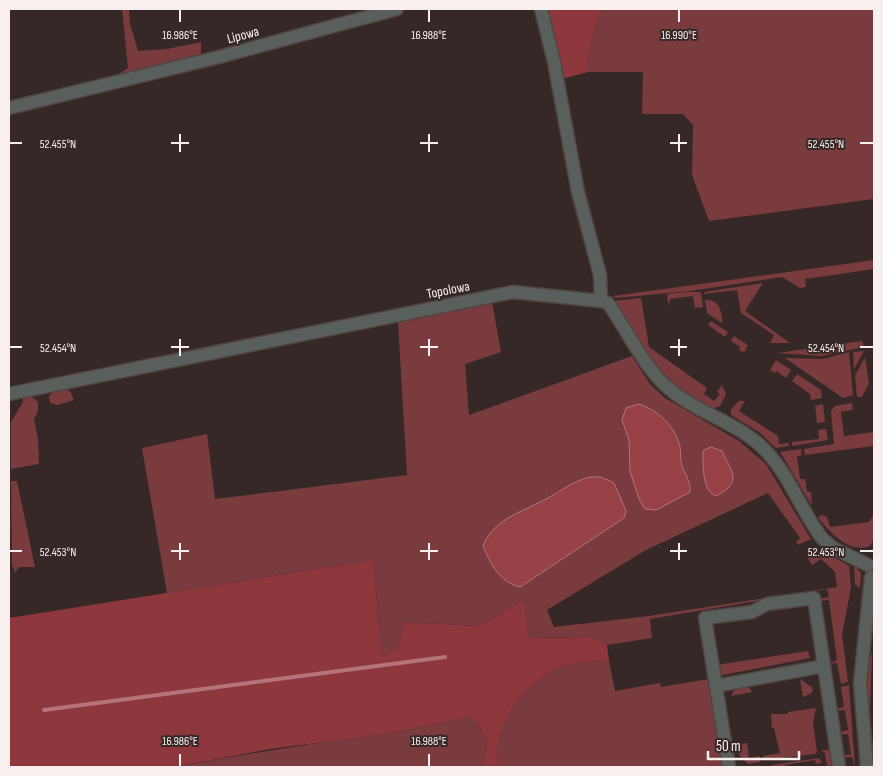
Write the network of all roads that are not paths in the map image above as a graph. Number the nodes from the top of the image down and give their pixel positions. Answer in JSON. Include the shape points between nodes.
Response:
{"nodes":[{"id":1,"x":397,"y":9,"type":"edge"},
{"id":2,"x":541,"y":9,"type":"edge"},
{"id":3,"x":9,"y":108,"type":"edge"},
{"id":4,"x":601,"y":301,"type":"junction"},
{"id":5,"x":9,"y":394,"type":"edge"},
{"id":6,"x":872,"y":569,"type":"edge"},
{"id":7,"x":874,"y":606,"type":"edge"},
{"id":8,"x":866,"y":624,"type":"junction"},
{"id":9,"x":824,"y":666,"type":"junction"},
{"id":10,"x":716,"y":686,"type":"junction"},
{"id":11,"x":729,"y":767,"type":"edge"},
{"id":12,"x":839,"y":767,"type":"edge"},
{"id":13,"x":867,"y":767,"type":"edge"}],
"edges":[{"from":1,"to":3,"type":"street","name":"Lipowa","via":[[219,57]]},
{"from":2,"to":4,"type":"street","via":[[578,192],[600,275]]},
{"from":4,"to":5,"type":"street","name":"Topolowa","via":[[513,292]]},
{"from":4,"to":6,"type":"street","via":[[608,303],[664,385],[680,398],[760,445],[775,462],[822,538],[833,548]]},
{"from":6,"to":8,"type":"street"},
{"from":7,"to":8,"type":"street"},
{"from":8,"to":13,"type":"street","via":[[860,683]]},
{"from":9,"to":10,"type":"street"},
{"from":9,"to":10,"type":"street","via":[[814,598],[767,604],[752,612],[704,618]]},
{"from":9,"to":12,"type":"street"},
{"from":10,"to":11,"type":"street"}]}
